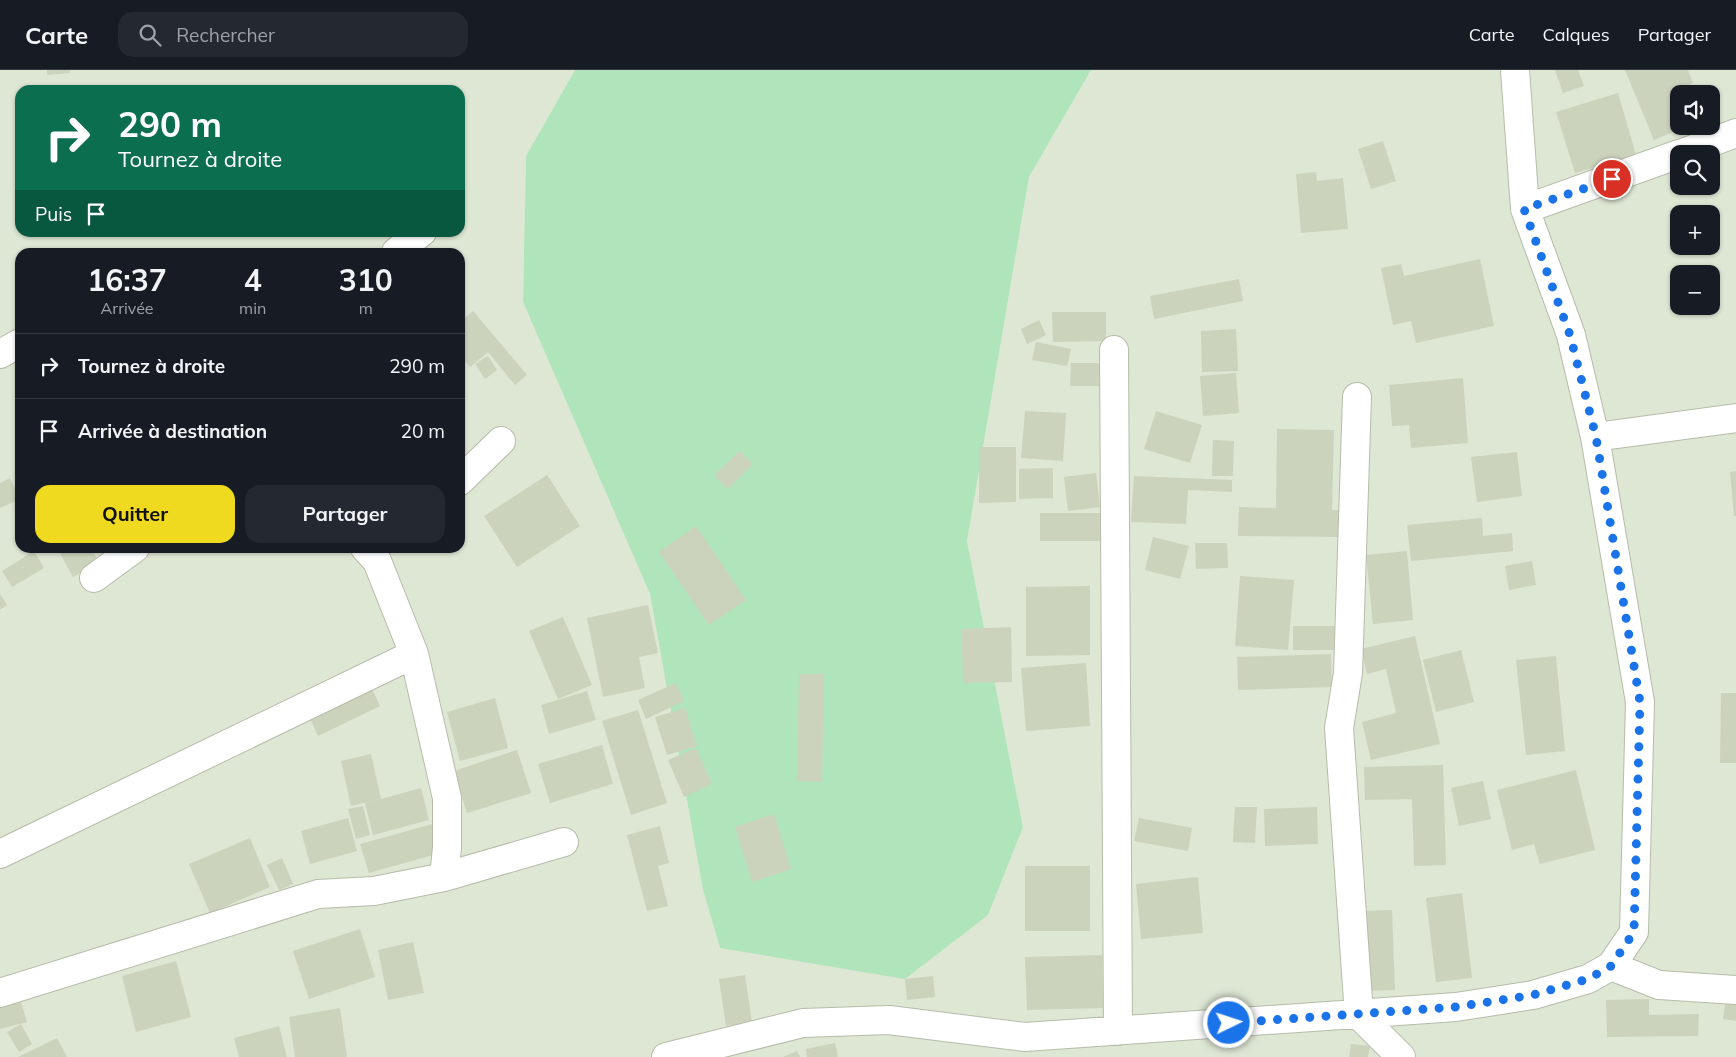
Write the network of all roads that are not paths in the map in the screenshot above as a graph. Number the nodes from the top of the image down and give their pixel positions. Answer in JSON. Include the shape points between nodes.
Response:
{"nodes":[{"id":1,"x":1515,"y":70,"type":"edge"},
{"id":2,"x":1736,"y":133,"type":"edge"},
{"id":3,"x":1704,"y":145,"type":"edge"},
{"id":4,"x":1670,"y":158,"type":"edge"},
{"id":5,"x":1524,"y":209,"type":"junction"},
{"id":6,"x":416,"y":237,"type":"edge"},
{"id":7,"x":401,"y":248,"type":"edge"},
{"id":8,"x":15,"y":346,"type":"edge"},
{"id":9,"x":1114,"y":350,"type":"dead end"},
{"id":10,"x":0,"y":354,"type":"edge"},
{"id":11,"x":1358,"y":397,"type":"dead end"},
{"id":12,"x":1736,"y":418,"type":"edge"},
{"id":13,"x":1596,"y":437,"type":"junction"},
{"id":14,"x":501,"y":441,"type":"dead end"},
{"id":15,"x":465,"y":476,"type":"edge"},
{"id":16,"x":128,"y":553,"type":"edge"},
{"id":17,"x":378,"y":553,"type":"edge"},
{"id":18,"x":94,"y":578,"type":"dead end"},
{"id":19,"x":414,"y":654,"type":"junction"},
{"id":20,"x":564,"y":842,"type":"dead end"},
{"id":21,"x":0,"y":854,"type":"edge"},
{"id":22,"x":444,"y":877,"type":"junction"},
{"id":23,"x":1611,"y":966,"type":"junction"},
{"id":24,"x":1736,"y":990,"type":"edge"},
{"id":25,"x":0,"y":993,"type":"edge"},
{"id":26,"x":1359,"y":1015,"type":"junction"},
{"id":27,"x":1118,"y":1030,"type":"junction"},
{"id":28,"x":672,"y":1056,"type":"edge"},
{"id":29,"x":1401,"y":1057,"type":"edge"}],
"edges":[{"from":1,"to":5,"type":"street"},
{"from":2,"to":3,"type":"street"},
{"from":4,"to":5,"type":"street"},
{"from":5,"to":13,"type":"street","via":[[1570,335]]},
{"from":6,"to":7,"type":"street"},
{"from":8,"to":10,"type":"street"},
{"from":9,"to":27,"type":"street"},
{"from":11,"to":26,"type":"street","via":[[1348,673],[1339,728]]},
{"from":12,"to":13,"type":"street"},
{"from":13,"to":23,"type":"street","via":[[1640,702],[1634,932]]},
{"from":14,"to":15,"type":"street"},
{"from":16,"to":18,"type":"street"},
{"from":17,"to":19,"type":"street"},
{"from":19,"to":21,"type":"street"},
{"from":19,"to":22,"type":"street","via":[[447,798]]},
{"from":20,"to":22,"type":"street"},
{"from":22,"to":25,"type":"street","via":[[374,892],[318,894]]},
{"from":23,"to":24,"type":"street","via":[[1659,985]]},
{"from":23,"to":26,"type":"street","via":[[1588,979],[1533,995],[1456,1007]]},
{"from":26,"to":27,"type":"street"},
{"from":26,"to":29,"type":"street"},
{"from":27,"to":28,"type":"street","via":[[1025,1036],[889,1020],[803,1023]]}]}
